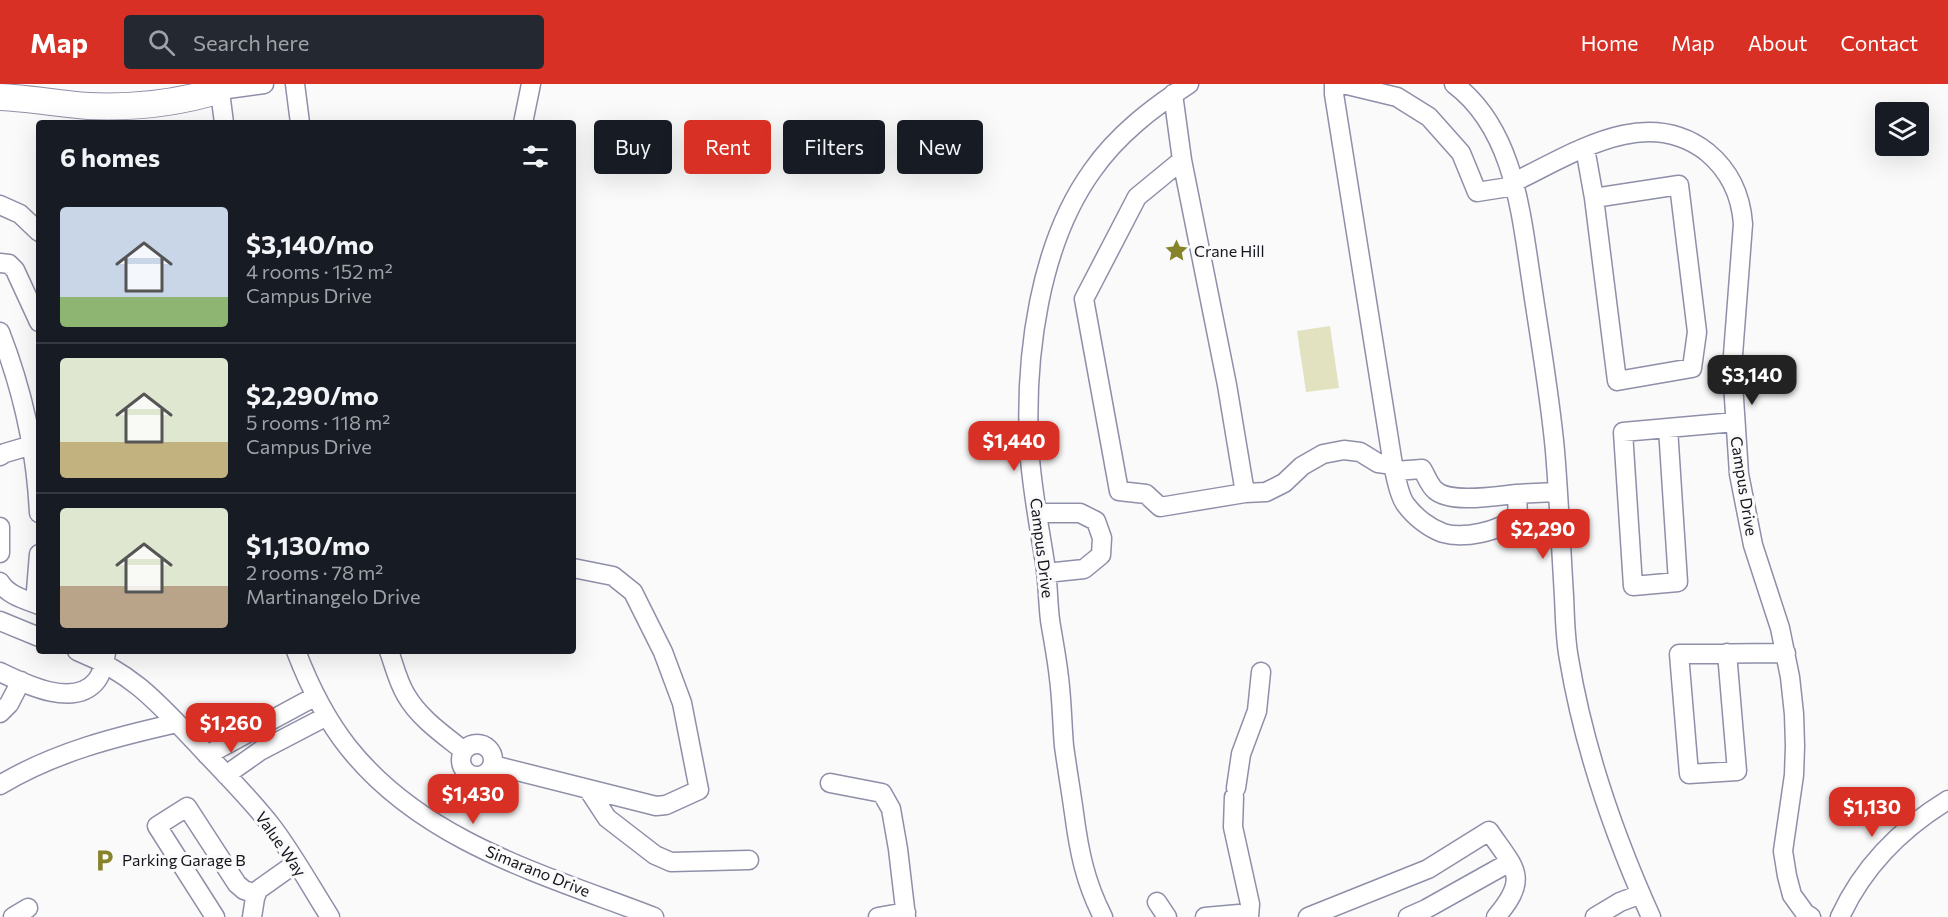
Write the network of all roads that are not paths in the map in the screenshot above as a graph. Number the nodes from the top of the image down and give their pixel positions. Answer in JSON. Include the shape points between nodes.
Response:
{"nodes":[{"id":1,"x":264,"y":84,"type":"edge"},
{"id":2,"x":295,"y":84,"type":"edge"},
{"id":3,"x":531,"y":84,"type":"edge"},
{"id":4,"x":1189,"y":84,"type":"edge"},
{"id":5,"x":1334,"y":84,"type":"edge"},
{"id":6,"x":1343,"y":84,"type":"edge"},
{"id":7,"x":1454,"y":84,"type":"edge"},
{"id":8,"x":220,"y":87,"type":"edge"},
{"id":9,"x":1173,"y":94,"type":"junction"},
{"id":10,"x":0,"y":97,"type":"edge"},
{"id":11,"x":0,"y":107,"type":"edge"},
{"id":12,"x":87,"y":120,"type":"edge"},
{"id":13,"x":224,"y":120,"type":"edge"},
{"id":14,"x":300,"y":120,"type":"edge"},
{"id":15,"x":524,"y":120,"type":"edge"},
{"id":16,"x":1586,"y":148,"type":"junction"},
{"id":17,"x":1182,"y":160,"type":"junction"},
{"id":18,"x":1515,"y":184,"type":"junction"},
{"id":19,"x":1594,"y":198,"type":"junction"},
{"id":20,"x":0,"y":205,"type":"edge"},
{"id":21,"x":36,"y":229,"type":"edge"},
{"id":22,"x":0,"y":263,"type":"edge"},
{"id":23,"x":36,"y":316,"type":"edge"},
{"id":24,"x":0,"y":332,"type":"edge"},
{"id":25,"x":34,"y":421,"type":"edge"},
{"id":26,"x":1735,"y":422,"type":"junction"},
{"id":27,"x":1668,"y":428,"type":"junction"},
{"id":28,"x":32,"y":445,"type":"junction"},
{"id":29,"x":0,"y":456,"type":"edge"},
{"id":30,"x":1394,"y":468,"type":"junction"},
{"id":31,"x":36,"y":484,"type":"edge"},
{"id":32,"x":1557,"y":492,"type":"junction"},
{"id":33,"x":1245,"y":493,"type":"junction"},
{"id":34,"x":1516,"y":494,"type":"junction"},
{"id":35,"x":1037,"y":513,"type":"junction"},
{"id":36,"x":0,"y":527,"type":"edge"},
{"id":37,"x":0,"y":553,"type":"edge"},
{"id":38,"x":576,"y":569,"type":"edge"},
{"id":39,"x":1046,"y":573,"type":"junction"},
{"id":40,"x":0,"y":582,"type":"edge"},
{"id":41,"x":36,"y":604,"type":"edge"},
{"id":42,"x":0,"y":621,"type":"edge"},
{"id":43,"x":36,"y":636,"type":"edge"},
{"id":44,"x":1727,"y":653,"type":"junction"},
{"id":45,"x":1786,"y":653,"type":"junction"},
{"id":46,"x":297,"y":654,"type":"edge"},
{"id":47,"x":390,"y":654,"type":"edge"},
{"id":48,"x":106,"y":657,"type":"edge"},
{"id":49,"x":0,"y":672,"type":"edge"},
{"id":50,"x":1261,"y":672,"type":"dead end"},
{"id":51,"x":21,"y":681,"type":"junction"},
{"id":52,"x":316,"y":696,"type":"junction"},
{"id":53,"x":0,"y":713,"type":"edge"},
{"id":54,"x":327,"y":716,"type":"junction"},
{"id":55,"x":177,"y":723,"type":"junction"},
{"id":56,"x":464,"y":751,"type":"junction"},
{"id":57,"x":207,"y":755,"type":"junction"},
{"id":58,"x":493,"y":765,"type":"junction"},
{"id":59,"x":226,"y":775,"type":"junction"},
{"id":60,"x":830,"y":783,"type":"dead end"},
{"id":61,"x":0,"y":785,"type":"edge"},
{"id":62,"x":588,"y":789,"type":"junction"},
{"id":63,"x":1948,"y":800,"type":"edge"},
{"id":64,"x":749,"y":860,"type":"dead end"},
{"id":65,"x":1510,"y":862,"type":"junction"},
{"id":66,"x":296,"y":863,"type":"junction"},
{"id":67,"x":256,"y":894,"type":"junction"},
{"id":68,"x":1641,"y":894,"type":"junction"},
{"id":69,"x":906,"y":914,"type":"edge"},
{"id":70,"x":215,"y":917,"type":"edge"},
{"id":71,"x":252,"y":917,"type":"edge"},
{"id":72,"x":330,"y":917,"type":"edge"},
{"id":73,"x":654,"y":917,"type":"edge"},
{"id":74,"x":878,"y":917,"type":"edge"},
{"id":75,"x":1103,"y":917,"type":"edge"},
{"id":76,"x":1205,"y":917,"type":"edge"},
{"id":77,"x":1242,"y":917,"type":"edge"},
{"id":78,"x":1249,"y":917,"type":"edge"},
{"id":79,"x":1308,"y":917,"type":"edge"},
{"id":80,"x":1408,"y":917,"type":"edge"},
{"id":81,"x":1496,"y":917,"type":"edge"},
{"id":82,"x":1595,"y":917,"type":"edge"},
{"id":83,"x":1651,"y":917,"type":"edge"},
{"id":84,"x":1812,"y":917,"type":"edge"},
{"id":85,"x":1840,"y":917,"type":"edge"}],
"edges":[{"from":1,"to":8,"type":"street"},
{"from":2,"to":14,"type":"street"},
{"from":3,"to":15,"type":"street"},
{"from":4,"to":9,"type":"street","name":"Campus Drive"},
{"from":5,"to":30,"type":"street"},
{"from":6,"to":18,"type":"street","name":"Campus Drive","via":[[1397,98],[1429,117],[1461,153],[1478,192]]},
{"from":7,"to":18,"type":"street","via":[[1480,110],[1497,135]]},
{"from":8,"to":10,"type":"highway","via":[[185,99],[120,106]]},
{"from":8,"to":13,"type":"street"},
{"from":9,"to":17,"type":"street"},
{"from":9,"to":35,"type":"street","name":"Campus Drive","via":[[1120,137],[1092,171],[1054,244],[1036,318],[1031,378],[1029,445]]},
{"from":11,"to":12,"type":"highway"},
{"from":16,"to":18,"type":"street","name":"Campus Drive"},
{"from":16,"to":19,"type":"street"},
{"from":16,"to":26,"type":"street","name":"Campus Drive","via":[[1635,132],[1668,134],[1694,144],[1715,159],[1738,192],[1743,224],[1732,368]]},
{"from":17,"to":33,"type":"street"},
{"from":17,"to":33,"type":"street","via":[[1137,197],[1084,299],[1119,491],[1146,494],[1160,507]]},
{"from":18,"to":32,"type":"street","via":[[1547,381]]},
{"from":19,"to":19,"type":"street","via":[[1617,381],[1692,368],[1697,332],[1679,185]]},
{"from":20,"to":21,"type":"street","via":[[20,214]]},
{"from":22,"to":23,"type":"street","via":[[15,270]]},
{"from":24,"to":25,"type":"street"},
{"from":25,"to":28,"type":"street"},
{"from":26,"to":27,"type":"street"},
{"from":26,"to":45,"type":"street","name":"Campus Drive","via":[[1750,534]]},
{"from":27,"to":27,"type":"street","via":[[1623,432],[1633,586],[1678,582]]},
{"from":28,"to":29,"type":"street"},
{"from":28,"to":31,"type":"street"},
{"from":30,"to":33,"type":"street","via":[[1360,452],[1344,450],[1323,454],[1266,492]]},
{"from":30,"to":34,"type":"street","via":[[1422,469],[1435,490],[1448,496]]},
{"from":30,"to":34,"type":"street","via":[[1404,504],[1422,522],[1444,533],[1484,533],[1500,526],[1515,516]]},
{"from":32,"to":34,"type":"street"},
{"from":32,"to":68,"type":"street","via":[[1569,658],[1577,699],[1604,802]]},
{"from":35,"to":39,"type":"street","name":"Campus Drive"},
{"from":35,"to":39,"type":"street","via":[[1080,513],[1096,521],[1102,538],[1101,555],[1084,569]]},
{"from":36,"to":37,"type":"street"},
{"from":38,"to":62,"type":"street","via":[[613,576],[633,592],[663,652],[682,703],[699,790],[656,806]]},
{"from":39,"to":75,"type":"street","name":"Campus Drive","via":[[1064,747],[1079,845],[1084,874]]},
{"from":40,"to":41,"type":"street","via":[[5,589]]},
{"from":42,"to":43,"type":"street"},
{"from":44,"to":44,"type":"street","via":[[1679,654],[1689,774],[1737,771]]},
{"from":44,"to":45,"type":"street"},
{"from":45,"to":84,"type":"street","name":"Campus Drive","via":[[1795,746],[1783,851],[1792,895]]},
{"from":46,"to":52,"type":"street","name":"Simarano Drive"},
{"from":47,"to":56,"type":"street","via":[[410,701]]},
{"from":48,"to":51,"type":"street","via":[[95,682],[75,692],[55,693]]},
{"from":48,"to":55,"type":"street","name":"Value Way"},
{"from":49,"to":51,"type":"street"},
{"from":50,"to":78,"type":"street","via":[[1257,711],[1241,754],[1233,827],[1250,904]]},
{"from":51,"to":53,"type":"street"},
{"from":52,"to":54,"type":"street","name":"Simarano Drive"},
{"from":52,"to":57,"type":"street"},
{"from":54,"to":59,"type":"street"},
{"from":54,"to":73,"type":"street","name":"Simarano Drive","via":[[347,746],[380,782],[446,830],[509,861]]},
{"from":55,"to":57,"type":"street","name":"Value Way"},
{"from":55,"to":61,"type":"street","via":[[72,751]]},
{"from":56,"to":58,"type":"street","via":[[473,745],[484,746],[492,754]]},
{"from":56,"to":58,"type":"street","via":[[461,764],[470,775],[484,775]]},
{"from":57,"to":59,"type":"street","name":"Value Way"},
{"from":58,"to":62,"type":"street"},
{"from":59,"to":66,"type":"street","name":"Value Way","via":[[267,821]]},
{"from":60,"to":69,"type":"street","via":[[882,793],[891,809]]},
{"from":62,"to":64,"type":"street","via":[[607,818],[671,862]]},
{"from":63,"to":85,"type":"street","via":[[1882,853]]},
{"from":65,"to":79,"type":"street","via":[[1489,831],[1428,869]]},
{"from":65,"to":80,"type":"street"},
{"from":65,"to":81,"type":"street","via":[[1517,878],[1515,891]]},
{"from":66,"to":67,"type":"street"},
{"from":66,"to":72,"type":"street","name":"Value Way"},
{"from":67,"to":70,"type":"street","via":[[237,884],[187,807],[157,826]]},
{"from":67,"to":71,"type":"street"},
{"from":68,"to":82,"type":"street"},
{"from":68,"to":83,"type":"street"},
{"from":69,"to":74,"type":"street"},
{"from":76,"to":77,"type":"street"}]}
